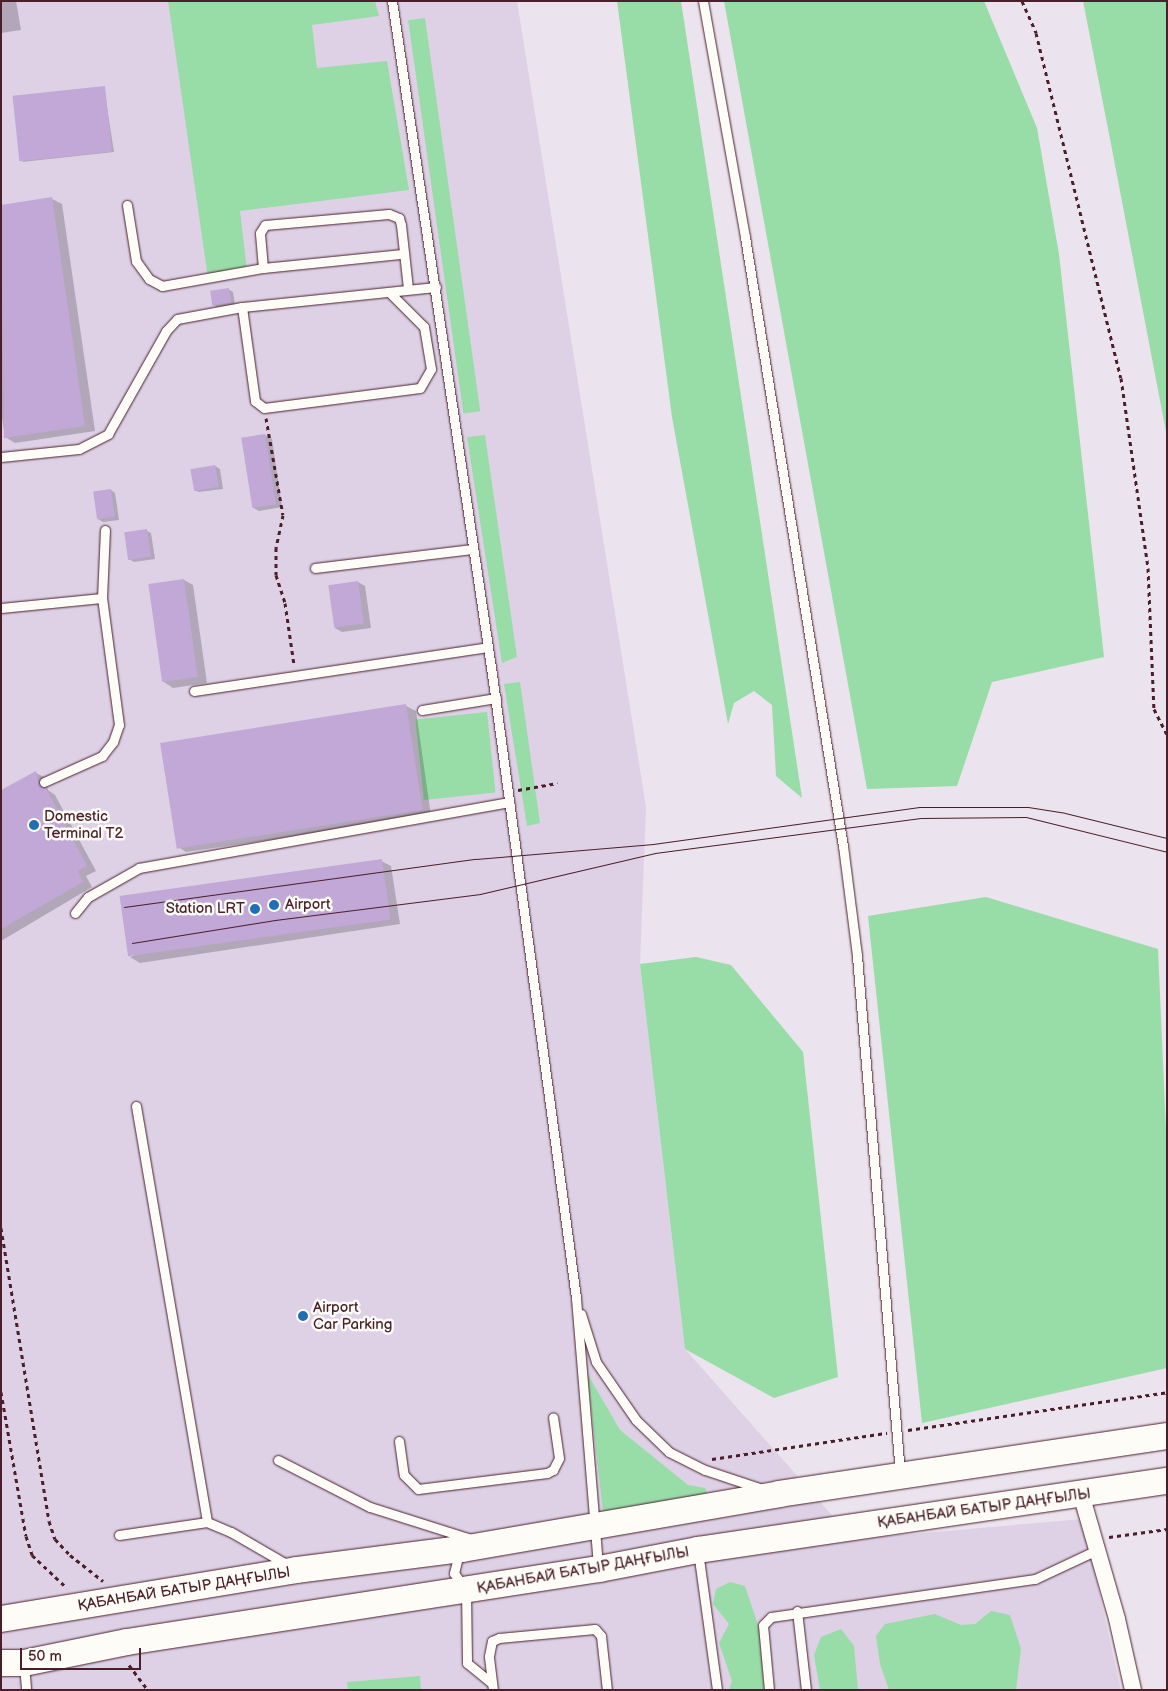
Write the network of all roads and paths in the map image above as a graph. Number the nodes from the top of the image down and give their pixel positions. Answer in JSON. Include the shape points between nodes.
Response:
{"nodes":[{"id":1,"x":392,"y":1,"type":"edge"},
{"id":2,"x":703,"y":1,"type":"edge"},
{"id":3,"x":1022,"y":1,"type":"edge"},
{"id":4,"x":127,"y":205,"type":"dead end"},
{"id":5,"x":402,"y":254,"type":"junction"},
{"id":6,"x":263,"y":268,"type":"junction"},
{"id":7,"x":436,"y":287,"type":"junction"},
{"id":8,"x":408,"y":288,"type":"junction"},
{"id":9,"x":389,"y":292,"type":"junction"},
{"id":10,"x":242,"y":307,"type":"junction"},
{"id":11,"x":264,"y":408,"type":"junction"},
{"id":12,"x":1,"y":457,"type":"edge"},
{"id":13,"x":105,"y":530,"type":"dead end"},
{"id":14,"x":472,"y":549,"type":"junction"},
{"id":15,"x":315,"y":568,"type":"dead end"},
{"id":16,"x":102,"y":598,"type":"junction"},
{"id":17,"x":1,"y":608,"type":"edge"},
{"id":18,"x":488,"y":647,"type":"junction"},
{"id":19,"x":296,"y":677,"type":"junction"},
{"id":20,"x":194,"y":691,"type":"dead end"},
{"id":21,"x":496,"y":698,"type":"junction"},
{"id":22,"x":422,"y":710,"type":"dead end"},
{"id":23,"x":1167,"y":735,"type":"edge"},
{"id":24,"x":44,"y":782,"type":"dead end"},
{"id":25,"x":557,"y":783,"type":"dead end"},
{"id":26,"x":508,"y":791,"type":"junction"},
{"id":27,"x":509,"y":802,"type":"junction"},
{"id":28,"x":75,"y":913,"type":"dead end"},
{"id":29,"x":136,"y":1106,"type":"dead end"},
{"id":30,"x":1,"y":1228,"type":"edge"},
{"id":31,"x":576,"y":1298,"type":"junction"},
{"id":32,"x":1,"y":1392,"type":"edge"},
{"id":33,"x":1167,"y":1392,"type":"edge"},
{"id":34,"x":552,"y":1417,"type":"dead end"},
{"id":35,"x":896,"y":1432,"type":"junction"},
{"id":36,"x":1167,"y":1436,"type":"edge"},
{"id":37,"x":399,"y":1441,"type":"dead end"},
{"id":38,"x":278,"y":1460,"type":"dead end"},
{"id":39,"x":690,"y":1462,"type":"junction"},
{"id":40,"x":900,"y":1477,"type":"junction"},
{"id":41,"x":1167,"y":1481,"type":"edge"},
{"id":42,"x":779,"y":1494,"type":"junction"},
{"id":43,"x":1081,"y":1494,"type":"junction"},
{"id":44,"x":207,"y":1522,"type":"junction"},
{"id":45,"x":594,"y":1524,"type":"junction"},
{"id":46,"x":1167,"y":1529,"type":"edge"},
{"id":47,"x":119,"y":1535,"type":"dead end"},
{"id":48,"x":1096,"y":1545,"type":"junction"},
{"id":49,"x":474,"y":1546,"type":"junction"},
{"id":50,"x":698,"y":1550,"type":"junction"},
{"id":51,"x":599,"y":1569,"type":"junction"},
{"id":52,"x":297,"y":1570,"type":"junction"},
{"id":53,"x":109,"y":1584,"type":"dead end"},
{"id":54,"x":466,"y":1590,"type":"junction"},
{"id":55,"x":74,"y":1593,"type":"dead end"},
{"id":56,"x":797,"y":1611,"type":"junction"},
{"id":57,"x":1,"y":1619,"type":"edge"},
{"id":58,"x":13,"y":1663,"type":"edge"},
{"id":59,"x":129,"y":1665,"type":"dead end"},
{"id":60,"x":493,"y":1686,"type":"edge"},
{"id":61,"x":714,"y":1689,"type":"edge"},
{"id":62,"x":26,"y":1690,"type":"edge"},
{"id":63,"x":148,"y":1690,"type":"edge"},
{"id":64,"x":607,"y":1690,"type":"edge"},
{"id":65,"x":769,"y":1690,"type":"edge"},
{"id":66,"x":806,"y":1690,"type":"edge"},
{"id":67,"x":1133,"y":1690,"type":"edge"}],
"edges":[{"from":1,"to":7,"type":"lane"},
{"from":2,"to":35,"type":"lane","via":[[745,237],[843,846],[857,956]]},
{"from":3,"to":23,"type":"path","via":[[1036,33],[1120,378],[1148,568],[1154,708]]},
{"from":4,"to":6,"type":"lane","via":[[136,261],[149,279],[162,286]]},
{"from":5,"to":6,"type":"lane"},
{"from":5,"to":6,"type":"lane","via":[[399,218],[389,214],[265,225],[260,232]]},
{"from":5,"to":8,"type":"lane"},
{"from":7,"to":8,"type":"lane"},
{"from":7,"to":14,"type":"lane"},
{"from":8,"to":9,"type":"lane"},
{"from":9,"to":10,"type":"lane"},
{"from":9,"to":11,"type":"lane","via":[[398,305],[415,316],[424,327],[431,369],[420,388]]},
{"from":10,"to":11,"type":"lane","via":[[255,401]]},
{"from":10,"to":12,"type":"lane","via":[[177,319],[166,331],[120,417],[99,442],[78,449]]},
{"from":11,"to":19,"type":"path","via":[[282,515],[276,548],[276,575],[285,603]]},
{"from":13,"to":16,"type":"lane"},
{"from":14,"to":15,"type":"lane"},
{"from":14,"to":18,"type":"lane"},
{"from":16,"to":17,"type":"lane"},
{"from":16,"to":24,"type":"lane","via":[[119,725],[113,742],[102,756]]},
{"from":18,"to":19,"type":"lane"},
{"from":18,"to":21,"type":"lane"},
{"from":19,"to":20,"type":"lane"},
{"from":21,"to":22,"type":"lane"},
{"from":21,"to":26,"type":"lane"},
{"from":25,"to":26,"type":"path"},
{"from":26,"to":27,"type":"lane"},
{"from":27,"to":28,"type":"lane","via":[[139,868],[88,897]]},
{"from":27,"to":31,"type":"lane"},
{"from":29,"to":44,"type":"lane"},
{"from":30,"to":53,"type":"path","via":[[49,1521],[55,1539],[70,1556]]},
{"from":31,"to":39,"type":"lane","via":[[596,1362],[616,1393],[636,1420],[669,1452]]},
{"from":31,"to":45,"type":"lane"},
{"from":32,"to":55,"type":"path","via":[[20,1513],[32,1555]]},
{"from":33,"to":35,"type":"path"},
{"from":34,"to":37,"type":"lane","via":[[559,1458],[553,1470],[547,1473],[418,1489],[404,1475]]},
{"from":35,"to":39,"type":"path"},
{"from":35,"to":40,"type":"lane"},
{"from":36,"to":40,"type":"main road","name":"ҚАБАНБАЙ БАТЫР ДАҢҒЫЛЫ"},
{"from":38,"to":49,"type":"lane","via":[[370,1507]]},
{"from":39,"to":42,"type":"lane"},
{"from":40,"to":42,"type":"main road","name":"ҚАБАНБАЙ БАТЫР ДАҢҒЫЛЫ"},
{"from":41,"to":43,"type":"main road","name":"ҚАБАНБАЙ БАТЫР ДАҢҒЫЛЫ"},
{"from":42,"to":45,"type":"main road","name":"ҚАБАНБАЙ БАТЫР ДАҢҒЫЛЫ"},
{"from":43,"to":48,"type":"street"},
{"from":43,"to":50,"type":"main road","name":"ҚАБАНБАЙ БАТЫР ДАҢҒЫЛЫ"},
{"from":44,"to":47,"type":"lane"},
{"from":44,"to":52,"type":"lane"},
{"from":45,"to":49,"type":"main road","name":"ҚАБАНБАЙ БАТЫР ДАҢҒЫЛЫ"},
{"from":45,"to":51,"type":"lane"},
{"from":46,"to":48,"type":"path"},
{"from":48,"to":56,"type":"lane","via":[[1035,1579]]},
{"from":48,"to":67,"type":"street"},
{"from":49,"to":52,"type":"main road","name":"ҚАБАНБАЙ БАТЫР ДАҢҒЫЛЫ"},
{"from":49,"to":54,"type":"lane","via":[[454,1564],[454,1573]]},
{"from":50,"to":51,"type":"main road","name":"ҚАБАНБАЙ БАТЫР ДАҢҒЫЛЫ"},
{"from":50,"to":61,"type":"lane"},
{"from":51,"to":54,"type":"main road","name":"ҚАБАНБАЙ БАТЫР ДАҢҒЫЛЫ"},
{"from":52,"to":57,"type":"main road","name":"ҚАБАНБАЙ БАТЫР ДАҢҒЫЛЫ"},
{"from":54,"to":58,"type":"main road","name":"ҚАБАНБАЙ БАТЫР ДАҢҒЫЛЫ"},
{"from":54,"to":60,"type":"lane","via":[[467,1664]]},
{"from":56,"to":65,"type":"lane","via":[[771,1617],[763,1625]]},
{"from":56,"to":66,"type":"lane"},
{"from":58,"to":62,"type":"lane"},
{"from":59,"to":63,"type":"path"},
{"from":60,"to":64,"type":"lane","via":[[490,1648],[499,1638],[595,1629],[601,1636]]}]}
